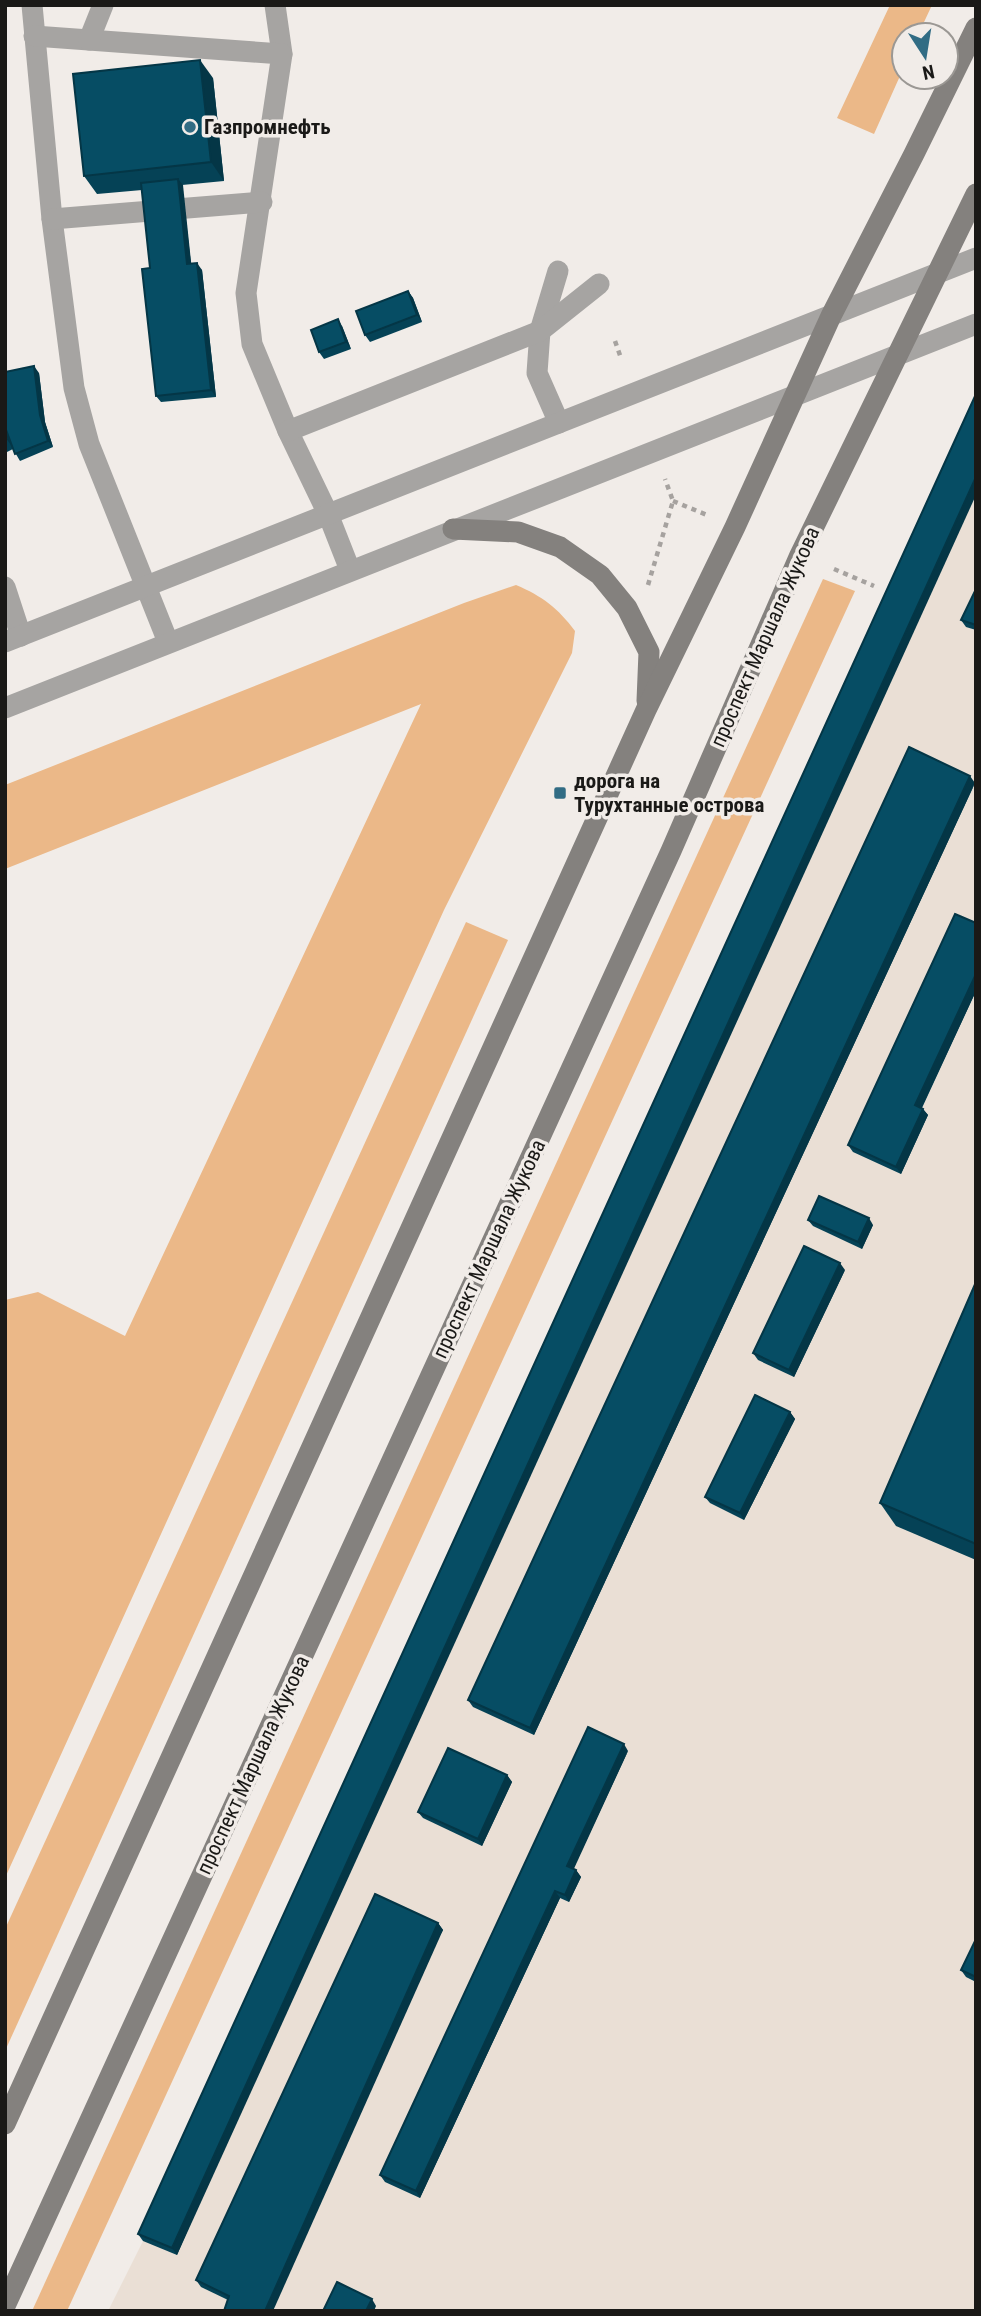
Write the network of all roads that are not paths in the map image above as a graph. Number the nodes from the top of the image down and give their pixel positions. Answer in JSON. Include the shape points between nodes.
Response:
{"nodes":[{"id":1,"x":33,"y":5,"type":"edge"},
{"id":2,"x":103,"y":5,"type":"edge"},
{"id":3,"x":275,"y":5,"type":"edge"},
{"id":4,"x":976,"y":27,"type":"edge"},
{"id":5,"x":34,"y":36,"type":"junction"},
{"id":6,"x":89,"y":40,"type":"junction"},
{"id":7,"x":282,"y":54,"type":"junction"},
{"id":8,"x":976,"y":194,"type":"edge"},
{"id":9,"x":262,"y":202,"type":"junction"},
{"id":10,"x":52,"y":219,"type":"junction"},
{"id":11,"x":976,"y":258,"type":"edge"},
{"id":12,"x":558,"y":271,"type":"dead end"},
{"id":13,"x":936,"y":275,"type":"junction"},
{"id":14,"x":599,"y":284,"type":"dead end"},
{"id":15,"x":831,"y":316,"type":"junction"},
{"id":16,"x":976,"y":324,"type":"edge"},
{"id":17,"x":540,"y":331,"type":"junction"},
{"id":18,"x":896,"y":356,"type":"junction"},
{"id":19,"x":793,"y":396,"type":"junction"},
{"id":20,"x":559,"y":423,"type":"junction"},
{"id":21,"x":288,"y":431,"type":"junction"},
{"id":22,"x":328,"y":514,"type":"junction"},
{"id":23,"x":453,"y":529,"type":"junction"},
{"id":24,"x":350,"y":570,"type":"junction"},
{"id":25,"x":146,"y":586,"type":"junction"},
{"id":26,"x":5,"y":587,"type":"edge"},
{"id":27,"x":13,"y":639,"type":"edge"},
{"id":28,"x":169,"y":642,"type":"junction"},
{"id":29,"x":5,"y":708,"type":"edge"},
{"id":30,"x":646,"y":710,"type":"junction"},
{"id":31,"x":5,"y":2123,"type":"edge"},
{"id":32,"x":5,"y":2306,"type":"edge"}],
"edges":[{"from":1,"to":5,"type":"street"},
{"from":2,"to":6,"type":"street"},
{"from":3,"to":7,"type":"street"},
{"from":4,"to":15,"type":"main road"},
{"from":5,"to":6,"type":"street"},
{"from":5,"to":10,"type":"street"},
{"from":6,"to":7,"type":"street"},
{"from":7,"to":9,"type":"street"},
{"from":8,"to":13,"type":"main road","name":"проспект Маршала Жукова"},
{"from":9,"to":10,"type":"street"},
{"from":9,"to":21,"type":"street","via":[[246,293],[252,344]]},
{"from":10,"to":25,"type":"street","via":[[74,388],[89,444]]},
{"from":11,"to":13,"type":"street"},
{"from":12,"to":17,"type":"street"},
{"from":13,"to":15,"type":"street"},
{"from":13,"to":18,"type":"main road","name":"проспект Маршала Жукова"},
{"from":14,"to":17,"type":"street"},
{"from":15,"to":19,"type":"main road"},
{"from":15,"to":20,"type":"street"},
{"from":16,"to":18,"type":"street"},
{"from":17,"to":20,"type":"street","via":[[537,373]]},
{"from":17,"to":21,"type":"street"},
{"from":18,"to":19,"type":"street"},
{"from":18,"to":32,"type":"main road","name":"проспект Маршала Жукова","via":[[800,555],[671,851]]},
{"from":19,"to":23,"type":"street"},
{"from":19,"to":30,"type":"main road"},
{"from":20,"to":22,"type":"street"},
{"from":21,"to":22,"type":"street"},
{"from":22,"to":24,"type":"street"},
{"from":22,"to":25,"type":"street"},
{"from":23,"to":24,"type":"street"},
{"from":23,"to":30,"type":"main road","via":[[517,532],[560,547],[600,575],[627,608],[649,652]]},
{"from":24,"to":28,"type":"street"},
{"from":25,"to":27,"type":"street"},
{"from":25,"to":28,"type":"street"},
{"from":26,"to":27,"type":"street"},
{"from":28,"to":29,"type":"street"},
{"from":30,"to":31,"type":"main road"}]}
